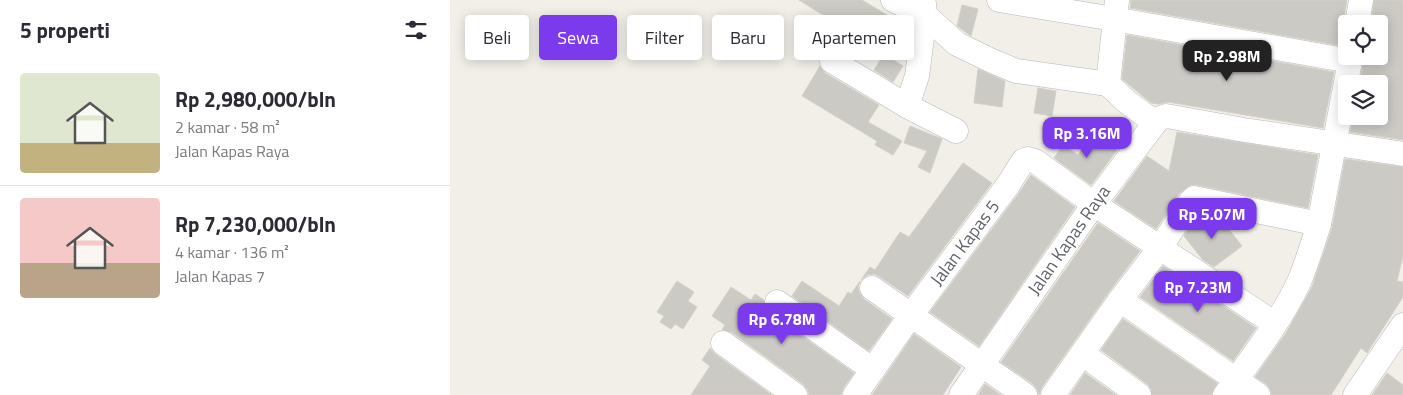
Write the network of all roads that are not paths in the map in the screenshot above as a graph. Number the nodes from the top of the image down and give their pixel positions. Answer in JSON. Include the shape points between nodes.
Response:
{"nodes":[{"id":1,"x":893,"y":0,"type":"edge"},
{"id":2,"x":999,"y":0,"type":"edge"},
{"id":3,"x":1361,"y":0,"type":"edge"},
{"id":4,"x":924,"y":8,"type":"edge"},
{"id":5,"x":1116,"y":9,"type":"edge"},
{"id":6,"x":1358,"y":15,"type":"edge"},
{"id":7,"x":1338,"y":56,"type":"edge"},
{"id":8,"x":832,"y":61,"type":"dead end"},
{"id":9,"x":1349,"y":65,"type":"edge"},
{"id":10,"x":1108,"y":84,"type":"junction"},
{"id":11,"x":907,"y":106,"type":"junction"},
{"id":12,"x":1154,"y":122,"type":"junction"},
{"id":13,"x":956,"y":131,"type":"dead end"},
{"id":14,"x":1334,"y":143,"type":"junction"},
{"id":15,"x":1403,"y":154,"type":"edge"},
{"id":16,"x":1094,"y":204,"type":"junction"},
{"id":17,"x":1319,"y":224,"type":"junction"},
{"id":18,"x":1160,"y":248,"type":"junction"},
{"id":19,"x":872,"y":288,"type":"dead end"},
{"id":20,"x":1120,"y":300,"type":"junction"},
{"id":21,"x":777,"y":302,"type":"dead end"},
{"id":22,"x":911,"y":314,"type":"junction"},
{"id":23,"x":1275,"y":324,"type":"junction"},
{"id":24,"x":1403,"y":325,"type":"edge"},
{"id":25,"x":723,"y":343,"type":"dead end"},
{"id":26,"x":1082,"y":354,"type":"junction"},
{"id":27,"x":982,"y":365,"type":"junction"},
{"id":28,"x":873,"y":370,"type":"junction"},
{"id":29,"x":1231,"y":387,"type":"edge"},
{"id":30,"x":795,"y":395,"type":"edge"},
{"id":31,"x":855,"y":395,"type":"edge"},
{"id":32,"x":961,"y":395,"type":"edge"},
{"id":33,"x":1025,"y":395,"type":"edge"},
{"id":34,"x":1053,"y":395,"type":"edge"},
{"id":35,"x":1139,"y":395,"type":"edge"},
{"id":36,"x":1258,"y":395,"type":"edge"},
{"id":37,"x":1355,"y":395,"type":"edge"}],
"edges":[{"from":1,"to":4,"type":"street"},
{"from":2,"to":5,"type":"street"},
{"from":3,"to":6,"type":"street"},
{"from":4,"to":10,"type":"street","via":[[957,44],[1016,71]]},
{"from":4,"to":11,"type":"street","via":[[917,76]]},
{"from":5,"to":7,"type":"street"},
{"from":5,"to":10,"type":"street"},
{"from":8,"to":11,"type":"street"},
{"from":9,"to":14,"type":"street"},
{"from":10,"to":12,"type":"street"},
{"from":11,"to":13,"type":"street"},
{"from":12,"to":14,"type":"street","via":[[1166,116]]},
{"from":12,"to":16,"type":"street","name":"Jalan Kapas Raya"},
{"from":14,"to":15,"type":"street"},
{"from":14,"to":17,"type":"street"},
{"from":16,"to":18,"type":"street"},
{"from":16,"to":22,"type":"street","name":"Jalan Kapas 5","via":[[1035,161],[1023,161]]},
{"from":16,"to":27,"type":"street","name":"Jalan Kapas Raya"},
{"from":17,"to":18,"type":"street","via":[[1194,198]]},
{"from":17,"to":23,"type":"street","via":[[1298,282]]},
{"from":18,"to":20,"type":"street"},
{"from":18,"to":23,"type":"street"},
{"from":19,"to":22,"type":"street"},
{"from":20,"to":26,"type":"street"},
{"from":20,"to":29,"type":"street"},
{"from":21,"to":28,"type":"street"},
{"from":22,"to":27,"type":"street"},
{"from":22,"to":28,"type":"street","name":"Jalan Kapas 5"},
{"from":23,"to":29,"type":"street"},
{"from":24,"to":37,"type":"street"},
{"from":25,"to":30,"type":"street"},
{"from":26,"to":34,"type":"street"},
{"from":26,"to":35,"type":"street"},
{"from":27,"to":32,"type":"street","name":"Jalan Kapas Raya"},
{"from":27,"to":33,"type":"street"},
{"from":28,"to":31,"type":"street","name":"Jalan Kapas 5"},
{"from":29,"to":36,"type":"street"}]}
